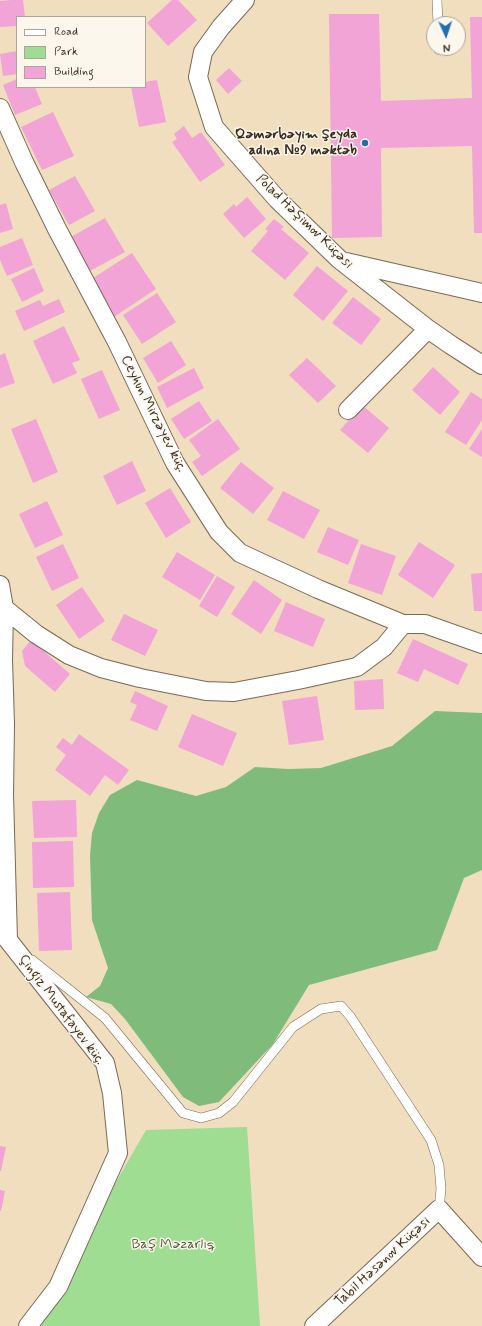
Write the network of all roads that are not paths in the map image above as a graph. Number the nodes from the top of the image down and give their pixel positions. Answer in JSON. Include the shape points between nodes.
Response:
{"nodes":[{"id":1,"x":245,"y":0,"type":"edge"},
{"id":2,"x":437,"y":0,"type":"edge"},
{"id":3,"x":438,"y":16,"type":"edge"},
{"id":4,"x":0,"y":108,"type":"edge"},
{"id":5,"x":340,"y":260,"type":"junction"},
{"id":6,"x":482,"y":293,"type":"edge"},
{"id":7,"x":428,"y":329,"type":"junction"},
{"id":8,"x":482,"y":365,"type":"edge"},
{"id":9,"x":348,"y":410,"type":"dead end"},
{"id":10,"x":0,"y":585,"type":"edge"},
{"id":11,"x":4,"y":608,"type":"junction"},
{"id":12,"x":403,"y":624,"type":"junction"},
{"id":13,"x":482,"y":644,"type":"edge"},
{"id":14,"x":2,"y":790,"type":"edge"},
{"id":15,"x":8,"y":940,"type":"junction"},
{"id":16,"x":440,"y":1209,"type":"junction"},
{"id":17,"x":482,"y":1257,"type":"edge"},
{"id":18,"x":28,"y":1326,"type":"edge"},
{"id":19,"x":314,"y":1326,"type":"edge"}],
"edges":[{"from":1,"to":5,"type":"street","name":"Polad Həşimov Küçəsi","via":[[203,52],[198,77],[214,128],[276,199]]},
{"from":2,"to":3,"type":"lane"},
{"from":4,"to":12,"type":"street","name":"Ceyhun Mirzəyev küç.","via":[[40,196],[175,463],[219,532],[240,553]]},
{"from":5,"to":6,"type":"street"},
{"from":5,"to":7,"type":"street","name":"Polad Həşimov Küçəsi"},
{"from":7,"to":8,"type":"street","name":"Polad Həşimov Küçəsi"},
{"from":7,"to":9,"type":"street"},
{"from":10,"to":11,"type":"street","name":"Çingiz Mustafayev küç."},
{"from":11,"to":12,"type":"street","via":[[36,634],[68,655],[101,668],[206,691],[234,692],[357,667],[384,647]]},
{"from":11,"to":14,"type":"street","name":"Çingiz Mustafayev küç.","via":[[5,724]]},
{"from":12,"to":13,"type":"street","name":"Ceyhun Mirzəyev küç.","via":[[425,624]]},
{"from":14,"to":15,"type":"street","name":"Çingiz Mustafayev küç."},
{"from":15,"to":16,"type":"lane","via":[[105,1018],[182,1113],[201,1118],[219,1113],[233,1102],[293,1027],[321,1009],[341,1006],[431,1140],[439,1165]]},
{"from":15,"to":18,"type":"street","name":"Çingiz Mustafayev küç.","via":[[105,1063],[112,1092],[118,1153],[58,1286]]},
{"from":16,"to":17,"type":"street","name":"Tabil Həsənov Küçəsi"},
{"from":16,"to":19,"type":"street","name":"Tabil Həsənov Küçəsi"}]}
